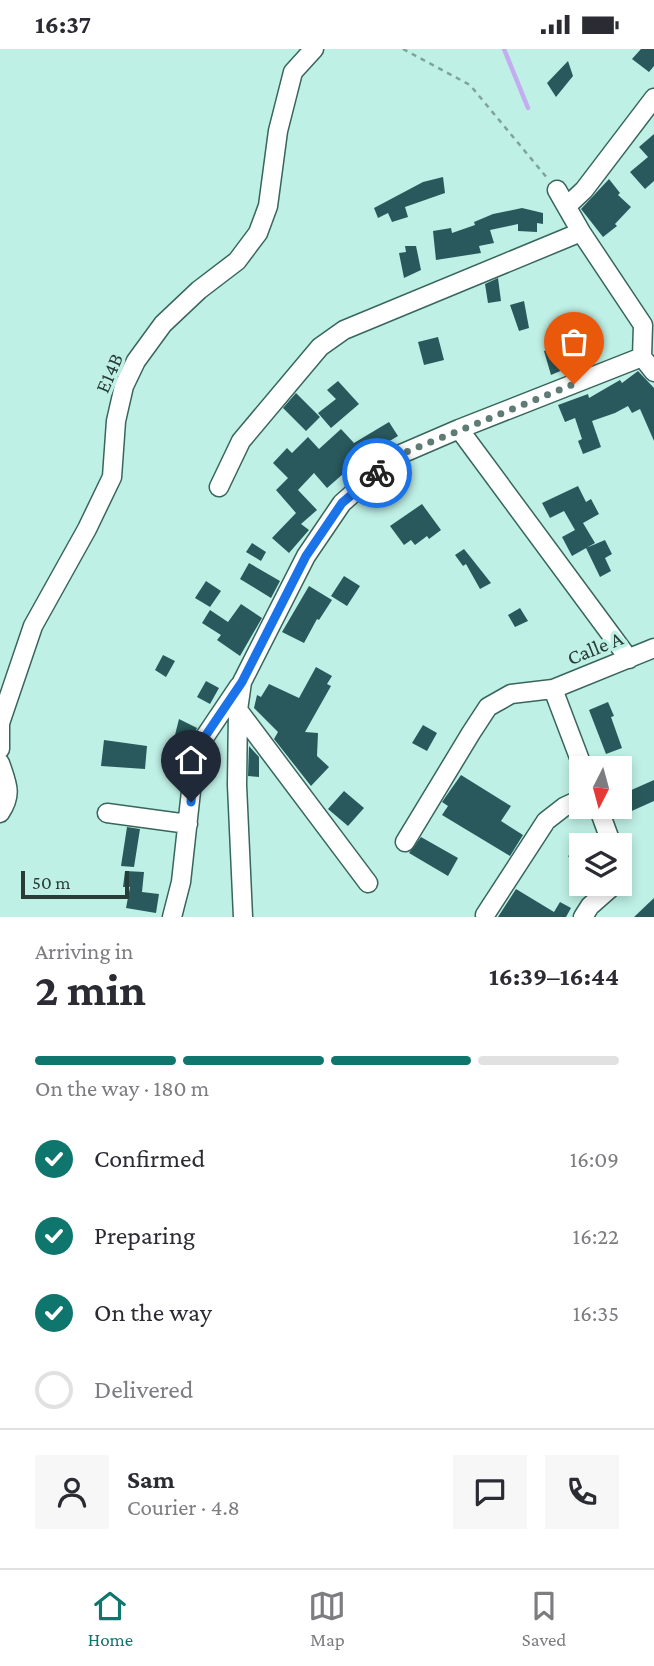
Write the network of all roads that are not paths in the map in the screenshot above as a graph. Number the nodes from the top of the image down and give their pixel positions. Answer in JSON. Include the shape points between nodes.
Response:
{"nodes":[{"id":1,"x":314,"y":49,"type":"edge"},
{"id":2,"x":654,"y":97,"type":"edge"},
{"id":3,"x":556,"y":190,"type":"road end"},
{"id":4,"x":567,"y":207,"type":"junction"},
{"id":5,"x":581,"y":232,"type":"junction"},
{"id":6,"x":649,"y":321,"type":"edge"},
{"id":7,"x":642,"y":357,"type":"junction"},
{"id":8,"x":654,"y":372,"type":"edge"},
{"id":9,"x":459,"y":429,"type":"junction"},
{"id":10,"x":219,"y":487,"type":"dead end"},
{"id":11,"x":654,"y":648,"type":"edge"},
{"id":12,"x":629,"y":659,"type":"junction"},
{"id":13,"x":242,"y":682,"type":"junction"},
{"id":14,"x":553,"y":689,"type":"junction"},
{"id":15,"x":238,"y":710,"type":"junction"},
{"id":16,"x":0,"y":749,"type":"edge"},
{"id":17,"x":578,"y":756,"type":"edge"},
{"id":18,"x":0,"y":764,"type":"edge"},
{"id":19,"x":569,"y":805,"type":"edge"},
{"id":20,"x":0,"y":813,"type":"edge"},
{"id":21,"x":107,"y":813,"type":"dead end"},
{"id":22,"x":188,"y":824,"type":"junction"},
{"id":23,"x":405,"y":842,"type":"dead end"},
{"id":24,"x":368,"y":883,"type":"dead end"},
{"id":25,"x":601,"y":896,"type":"edge"},
{"id":26,"x":485,"y":915,"type":"dead end"},
{"id":27,"x":172,"y":917,"type":"edge"},
{"id":28,"x":243,"y":917,"type":"edge"},
{"id":29,"x":583,"y":917,"type":"edge"}],
"edges":[{"from":1,"to":16,"type":"street","name":"E14B","via":[[293,72],[278,131],[268,206],[258,233],[237,261],[163,324],[124,386],[112,477],[33,626],[0,723]]},
{"from":2,"to":4,"type":"street"},
{"from":3,"to":4,"type":"street"},
{"from":4,"to":5,"type":"street"},
{"from":5,"to":6,"type":"street"},
{"from":5,"to":10,"type":"street","via":[[344,330],[320,347],[241,441]]},
{"from":6,"to":7,"type":"street"},
{"from":7,"to":8,"type":"street"},
{"from":7,"to":9,"type":"street"},
{"from":9,"to":12,"type":"street"},
{"from":9,"to":13,"type":"street","via":[[394,457],[342,503],[306,556]]},
{"from":11,"to":12,"type":"street","name":"Calle A"},
{"from":12,"to":14,"type":"street","name":"Calle A"},
{"from":13,"to":15,"type":"street"},
{"from":13,"to":22,"type":"street","via":[[204,738],[194,765]]},
{"from":14,"to":17,"type":"street","name":"Calle A"},
{"from":14,"to":23,"type":"street","via":[[511,694],[488,707]]},
{"from":15,"to":24,"type":"street"},
{"from":15,"to":28,"type":"street"},
{"from":18,"to":20,"type":"street","via":[[9,792]]},
{"from":19,"to":26,"type":"street","via":[[546,821]]},
{"from":21,"to":22,"type":"street"},
{"from":22,"to":27,"type":"street"},
{"from":25,"to":29,"type":"street"}]}
